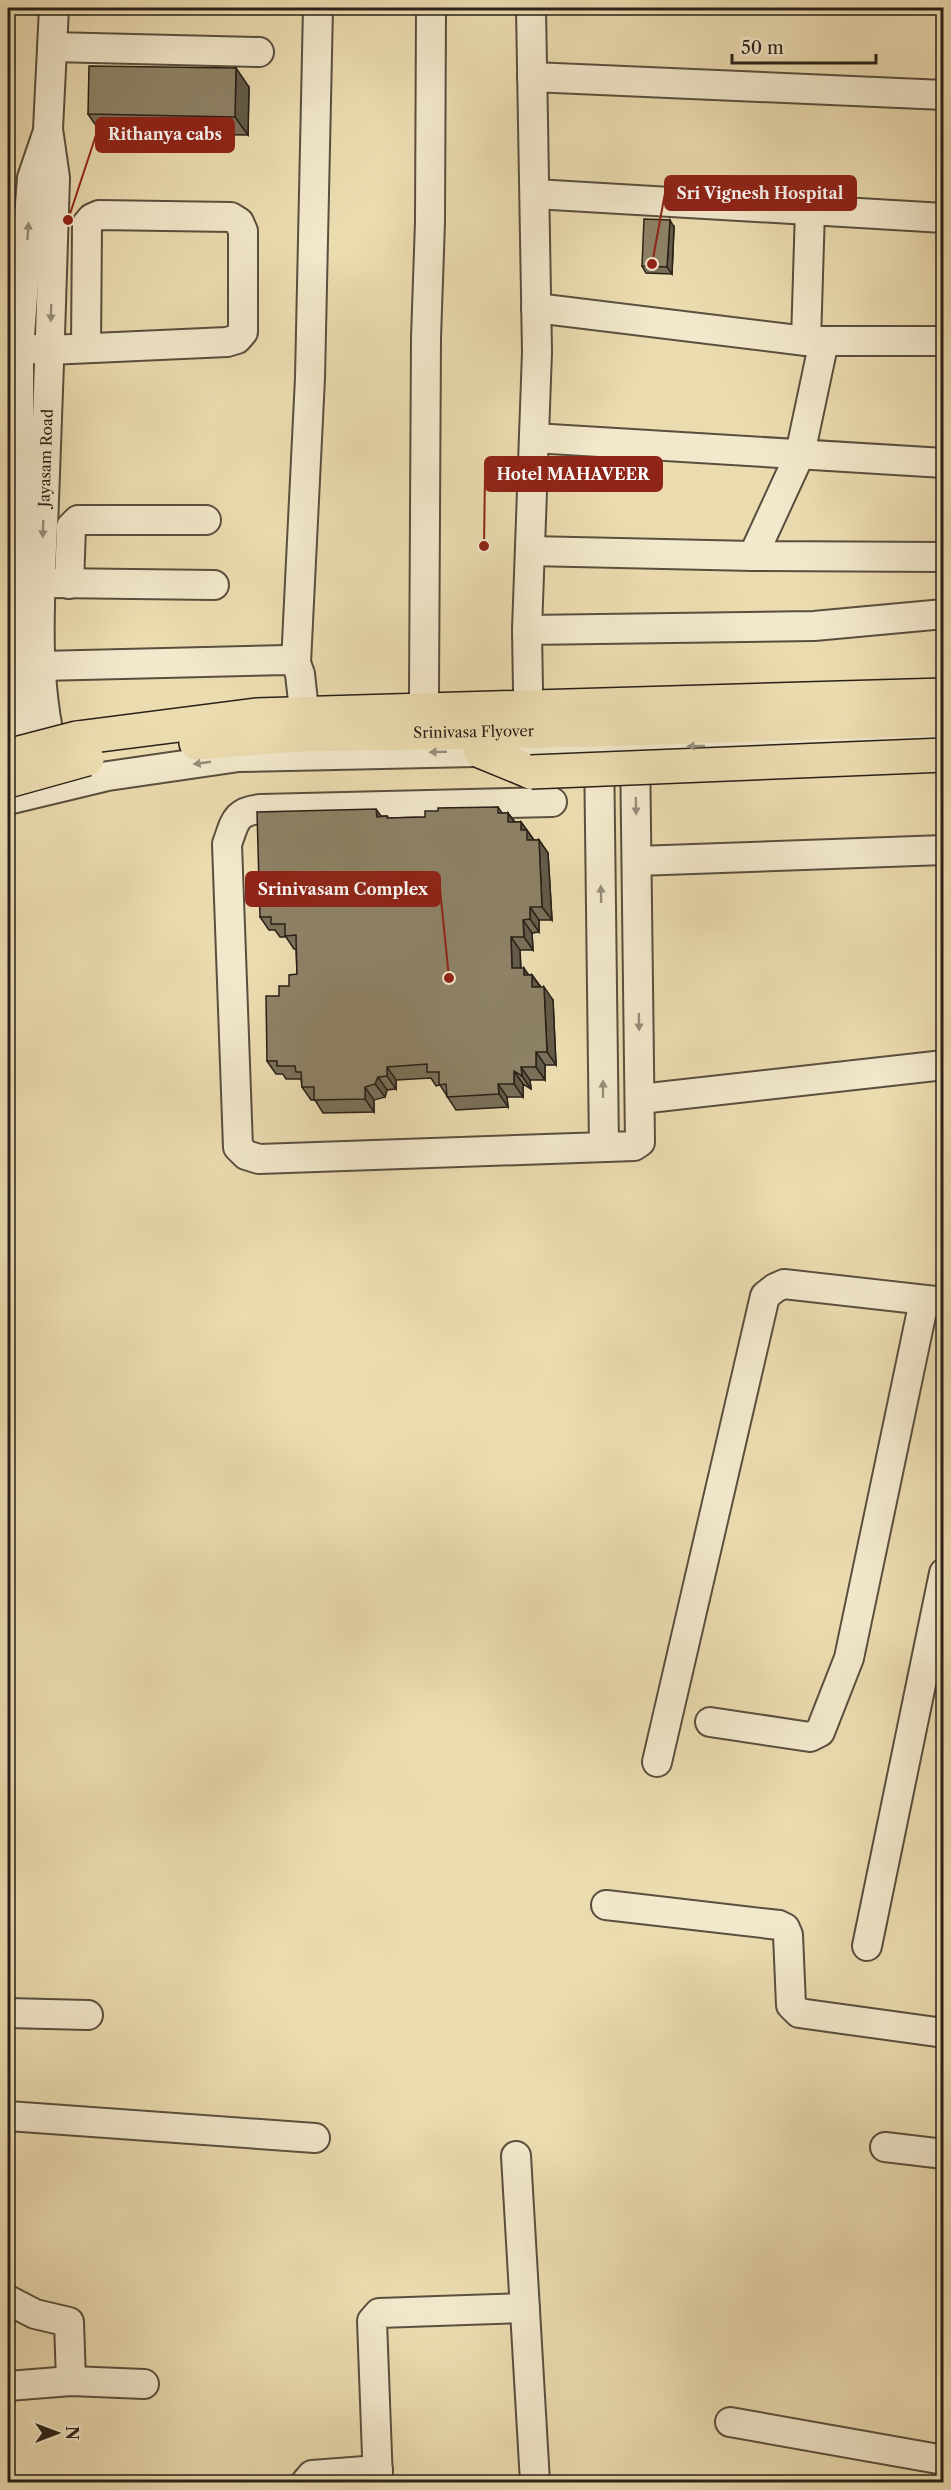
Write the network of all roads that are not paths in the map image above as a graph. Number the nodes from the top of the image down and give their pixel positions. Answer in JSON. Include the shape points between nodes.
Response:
{"nodes":[{"id":1,"x":54,"y":8,"type":"edge"},
{"id":2,"x":318,"y":8,"type":"edge"},
{"id":3,"x":431,"y":8,"type":"edge"},
{"id":4,"x":531,"y":8,"type":"edge"},
{"id":5,"x":52,"y":47,"type":"junction"},
{"id":6,"x":259,"y":52,"type":"dead end"},
{"id":7,"x":532,"y":77,"type":"junction"},
{"id":8,"x":944,"y":95,"type":"edge"},
{"id":9,"x":48,"y":129,"type":"junction"},
{"id":10,"x":535,"y":194,"type":"junction"},
{"id":11,"x":810,"y":210,"type":"junction"},
{"id":12,"x":944,"y":218,"type":"edge"},
{"id":13,"x":537,"y":308,"type":"junction"},
{"id":14,"x":815,"y":341,"type":"junction"},
{"id":15,"x":944,"y":341,"type":"edge"},
{"id":16,"x":86,"y":348,"type":"junction"},
{"id":17,"x":19,"y":349,"type":"junction"},
{"id":18,"x":49,"y":350,"type":"junction"},
{"id":19,"x":534,"y":438,"type":"junction"},
{"id":20,"x":800,"y":454,"type":"junction"},
{"id":21,"x":944,"y":463,"type":"edge"},
{"id":22,"x":206,"y":520,"type":"dead end"},
{"id":23,"x":530,"y":551,"type":"junction"},
{"id":24,"x":753,"y":556,"type":"junction"},
{"id":25,"x":944,"y":557,"type":"edge"},
{"id":26,"x":41,"y":583,"type":"junction"},
{"id":27,"x":69,"y":584,"type":"junction"},
{"id":28,"x":214,"y":585,"type":"dead end"},
{"id":29,"x":944,"y":614,"type":"edge"},
{"id":30,"x":527,"y":630,"type":"junction"},
{"id":31,"x":296,"y":663,"type":"junction"},
{"id":32,"x":41,"y":666,"type":"junction"},
{"id":33,"x":944,"y":672,"type":"edge"},
{"id":34,"x":944,"y":688,"type":"edge"},
{"id":35,"x":528,"y":690,"type":"junction"},
{"id":36,"x":424,"y":693,"type":"junction"},
{"id":37,"x":944,"y":695,"type":"edge"},
{"id":38,"x":319,"y":698,"type":"junction"},
{"id":39,"x":944,"y":719,"type":"edge"},
{"id":40,"x":944,"y":737,"type":"edge"},
{"id":41,"x":22,"y":743,"type":"edge"},
{"id":42,"x":600,"y":747,"type":"junction"},
{"id":43,"x":635,"y":747,"type":"junction"},
{"id":44,"x":480,"y":751,"type":"junction"},
{"id":45,"x":944,"y":755,"type":"edge"},
{"id":46,"x":8,"y":781,"type":"edge"},
{"id":47,"x":51,"y":789,"type":"junction"},
{"id":48,"x":8,"y":800,"type":"edge"},
{"id":49,"x":552,"y":802,"type":"dead end"},
{"id":50,"x":944,"y":850,"type":"edge"},
{"id":51,"x":637,"y":861,"type":"junction"},
{"id":52,"x":639,"y":979,"type":"junction"},
{"id":53,"x":602,"y":981,"type":"junction"},
{"id":54,"x":944,"y":1065,"type":"edge"},
{"id":55,"x":640,"y":1099,"type":"junction"},
{"id":56,"x":604,"y":1147,"type":"junction"},
{"id":57,"x":934,"y":1301,"type":"edge"},
{"id":58,"x":944,"y":1573,"type":"edge"},
{"id":59,"x":710,"y":1722,"type":"dead end"},
{"id":60,"x":657,"y":1762,"type":"dead end"},
{"id":61,"x":606,"y":1905,"type":"dead end"},
{"id":62,"x":867,"y":1946,"type":"dead end"},
{"id":63,"x":8,"y":2013,"type":"edge"},
{"id":64,"x":88,"y":2015,"type":"dead end"},
{"id":65,"x":944,"y":2033,"type":"edge"},
{"id":66,"x":8,"y":2116,"type":"edge"},
{"id":67,"x":315,"y":2138,"type":"dead end"},
{"id":68,"x":885,"y":2147,"type":"dead end"},
{"id":69,"x":944,"y":2154,"type":"edge"},
{"id":70,"x":516,"y":2156,"type":"dead end"},
{"id":71,"x":8,"y":2300,"type":"edge"},
{"id":72,"x":525,"y":2308,"type":"junction"},
{"id":73,"x":71,"y":2381,"type":"junction"},
{"id":74,"x":144,"y":2384,"type":"dead end"},
{"id":75,"x":8,"y":2386,"type":"edge"},
{"id":76,"x":730,"y":2422,"type":"dead end"},
{"id":77,"x":944,"y":2460,"type":"edge"},
{"id":78,"x":378,"y":2476,"type":"edge"},
{"id":79,"x":306,"y":2482,"type":"edge"},
{"id":80,"x":535,"y":2482,"type":"edge"}],
"edges":[{"from":1,"to":5,"type":"street","name":"Jayasam Road"},
{"from":2,"to":31,"type":"street","via":[[310,378]]},
{"from":3,"to":36,"type":"street"},
{"from":4,"to":7,"type":"street"},
{"from":5,"to":6,"type":"street"},
{"from":5,"to":9,"type":"street","name":"Jayasam Road"},
{"from":7,"to":8,"type":"street"},
{"from":7,"to":10,"type":"street"},
{"from":17,"to":9,"type":"street","name":"Jayasam Road","one_way":true,"via":[[32,178]]},
{"from":9,"to":18,"type":"street","name":"Jayasam Road","one_way":true,"via":[[55,178]]},
{"from":10,"to":11,"type":"street"},
{"from":10,"to":13,"type":"street"},
{"from":11,"to":12,"type":"street"},
{"from":11,"to":14,"type":"street"},
{"from":13,"to":14,"type":"street"},
{"from":13,"to":19,"type":"street"},
{"from":14,"to":15,"type":"street"},
{"from":14,"to":20,"type":"street"},
{"from":16,"to":16,"type":"street","via":[[237,339],[243,332],[243,231],[239,222],[231,217],[92,218],[87,224]]},
{"from":16,"to":18,"type":"street"},
{"from":17,"to":18,"type":"street"},
{"from":17,"to":41,"type":"street","name":"Jayasam Road"},
{"from":18,"to":26,"type":"street","name":"Jayasam Road","one_way":true},
{"from":19,"to":20,"type":"street"},
{"from":19,"to":23,"type":"street"},
{"from":20,"to":21,"type":"street"},
{"from":20,"to":24,"type":"street"},
{"from":22,"to":27,"type":"street","via":[[78,520],[71,527]]},
{"from":23,"to":24,"type":"street"},
{"from":23,"to":30,"type":"street"},
{"from":24,"to":25,"type":"street"},
{"from":26,"to":27,"type":"street"},
{"from":26,"to":32,"type":"street","name":"Jayasam Road"},
{"from":27,"to":28,"type":"street"},
{"from":29,"to":30,"type":"street","via":[[814,626]]},
{"from":30,"to":35,"type":"street"},
{"from":31,"to":32,"type":"street","via":[[287,660]]},
{"from":31,"to":38,"type":"street"},
{"from":32,"to":41,"type":"street","name":"Jayasam Road"},
{"from":33,"to":35,"type":"main road"},
{"from":34,"to":38,"type":"street","via":[[633,697]]},
{"from":35,"to":36,"type":"main road"},
{"from":36,"to":38,"type":"main road"},
{"from":37,"to":41,"type":"main road","name":"Srinivasa Flyover","bridge":true,"via":[[256,715]]},
{"from":38,"to":41,"type":"street","via":[[152,713]]},
{"from":39,"to":46,"type":"main road","name":"Srinivasa Flyover","bridge":true,"via":[[299,735],[178,745],[87,759]]},
{"from":40,"to":43,"type":"street","one_way":true,"via":[[793,745]]},
{"from":41,"to":47,"type":"street","name":"Jayasam Road"},
{"from":42,"to":43,"type":"street"},
{"from":42,"to":44,"type":"street"},
{"from":53,"to":42,"type":"street","one_way":true},
{"from":43,"to":51,"type":"street","one_way":true},
{"from":44,"to":45,"type":"main road","bridge":true,"via":[[531,772]]},
{"from":44,"to":47,"type":"street","one_way":true,"via":[[239,757],[108,776]]},
{"from":47,"to":48,"type":"street"},
{"from":49,"to":56,"type":"street","via":[[261,809],[237,817],[227,844],[238,1148],[259,1159]]},
{"from":50,"to":51,"type":"street"},
{"from":51,"to":52,"type":"street"},
{"from":52,"to":53,"type":"street"},
{"from":52,"to":55,"type":"street","one_way":true},
{"from":56,"to":53,"type":"street","one_way":true},
{"from":54,"to":55,"type":"street"},
{"from":55,"to":56,"type":"street","via":[[640,1142],[634,1146]]},
{"from":57,"to":59,"type":"street","via":[[849,1658],[819,1732],[810,1737]]},
{"from":57,"to":60,"type":"street","via":[[784,1284],[765,1296]]},
{"from":58,"to":62,"type":"street"},
{"from":61,"to":65,"type":"street","via":[[779,1925],[788,1935],[794,2010]]},
{"from":63,"to":64,"type":"street"},
{"from":66,"to":67,"type":"street"},
{"from":68,"to":69,"type":"street"},
{"from":70,"to":72,"type":"street"},
{"from":71,"to":73,"type":"street","via":[[35,2314],[69,2322]]},
{"from":72,"to":78,"type":"street","via":[[375,2316],[372,2321]]},
{"from":72,"to":80,"type":"street"},
{"from":73,"to":74,"type":"street"},
{"from":73,"to":75,"type":"street"},
{"from":76,"to":77,"type":"street"},
{"from":78,"to":79,"type":"street","via":[[312,2475]]}]}
